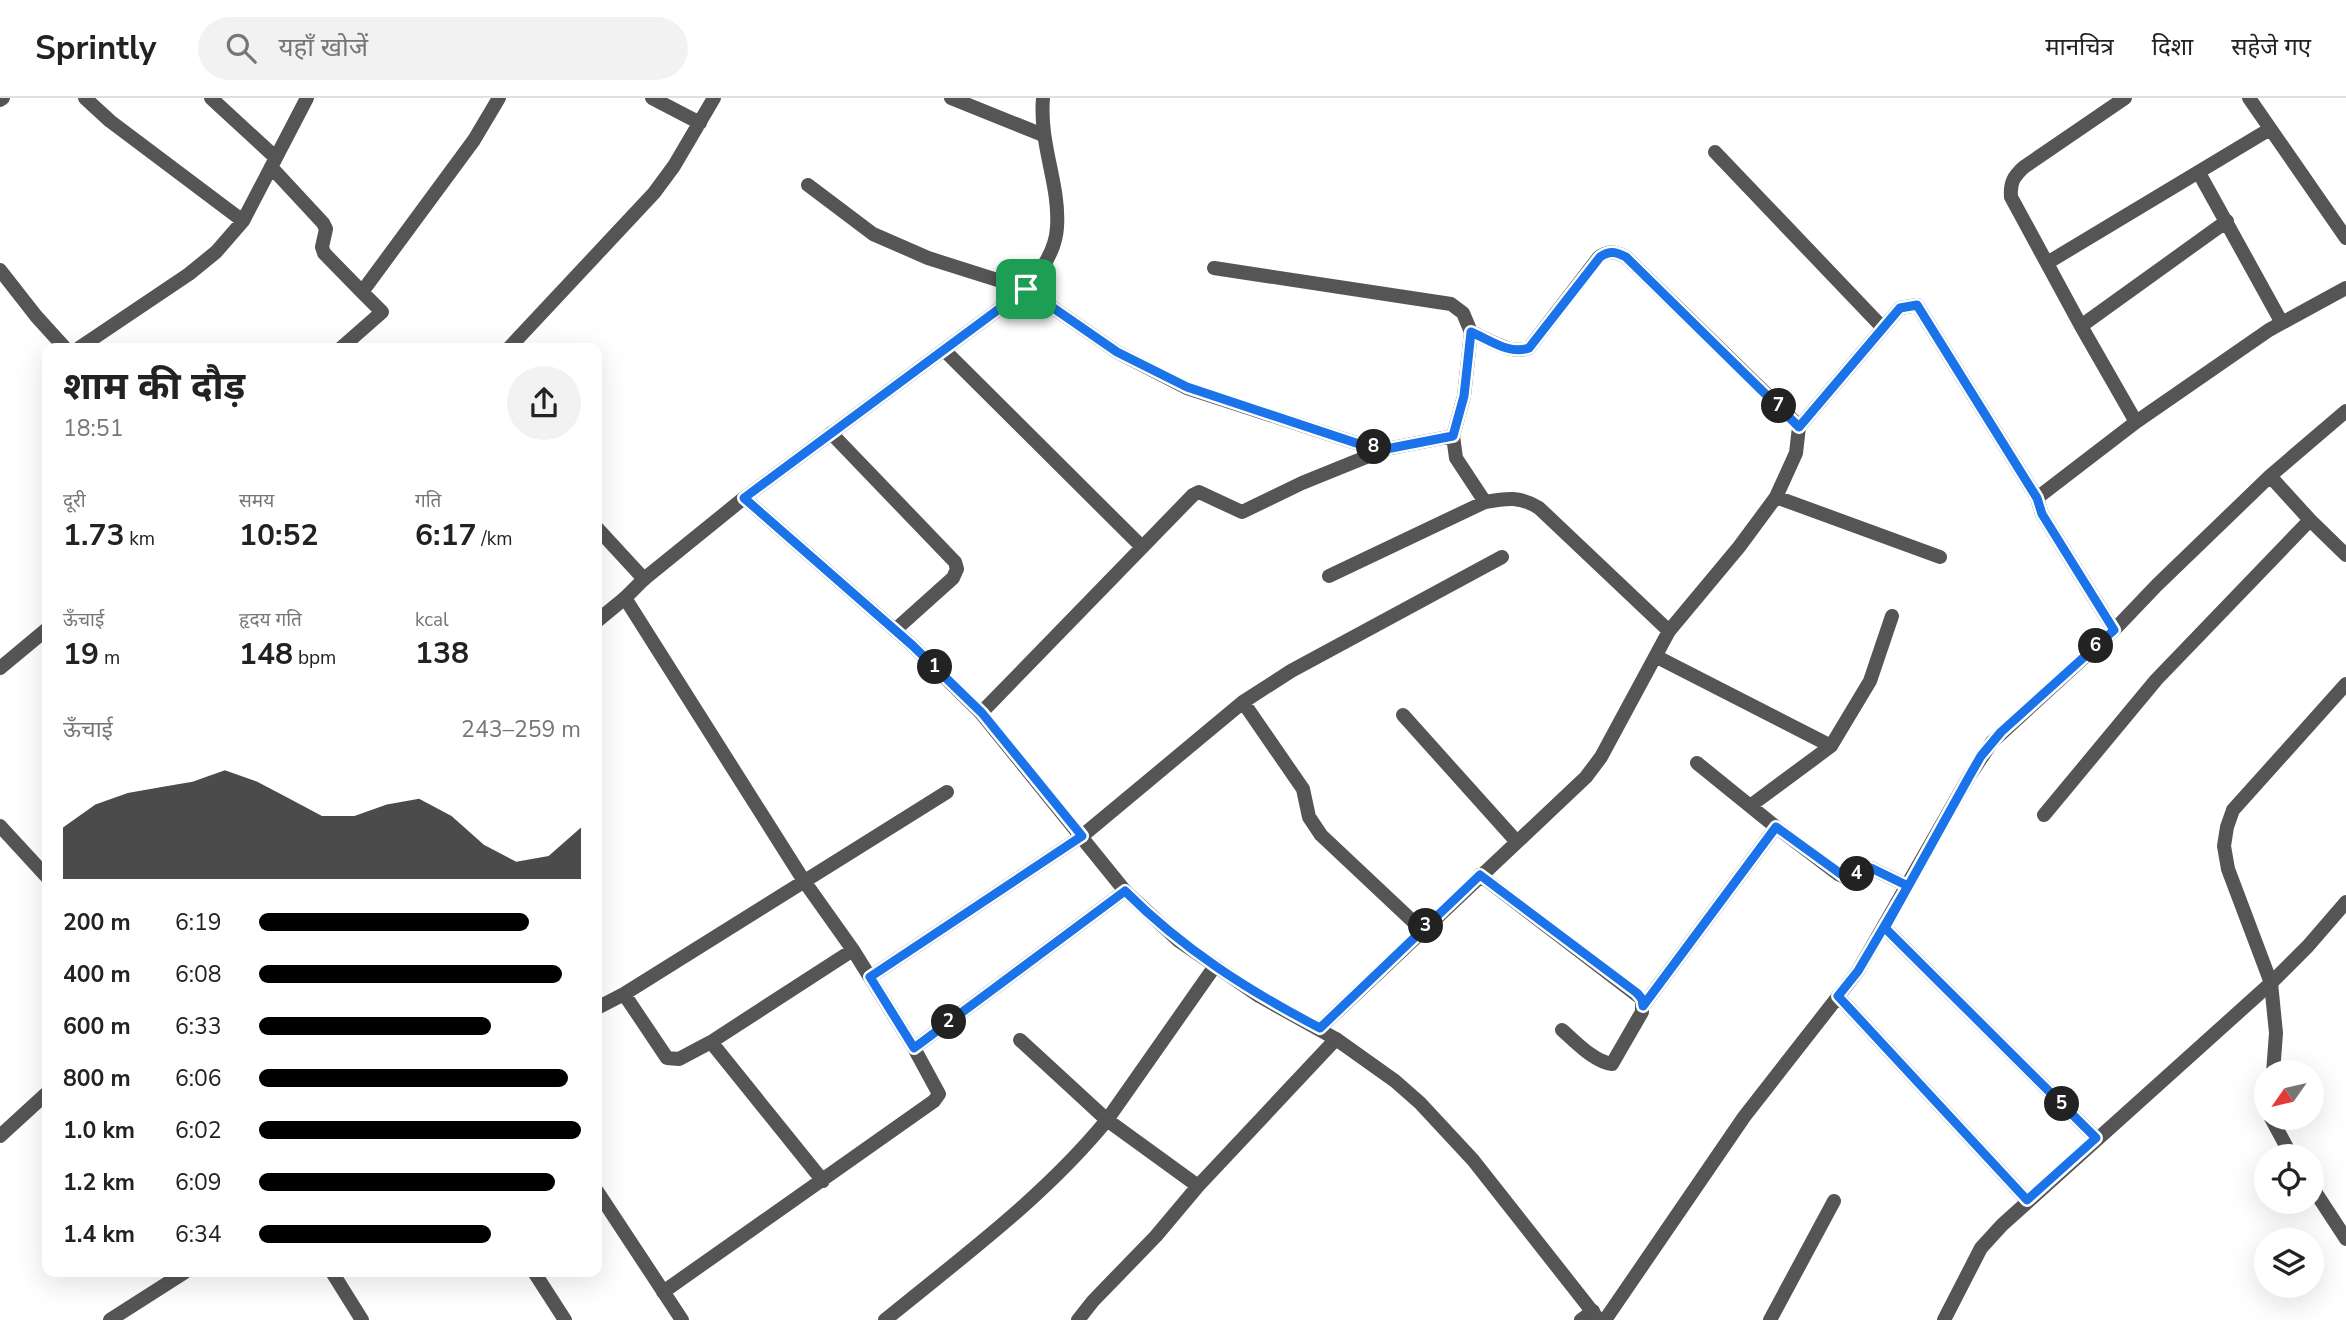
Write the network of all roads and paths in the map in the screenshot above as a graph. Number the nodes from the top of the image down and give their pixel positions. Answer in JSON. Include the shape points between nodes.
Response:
{"nodes":[{"id":1,"x":85,"y":98,"type":"edge"},
{"id":2,"x":211,"y":98,"type":"edge"},
{"id":3,"x":307,"y":98,"type":"edge"},
{"id":4,"x":499,"y":98,"type":"edge"},
{"id":5,"x":652,"y":98,"type":"edge"},
{"id":6,"x":714,"y":98,"type":"edge"},
{"id":7,"x":951,"y":98,"type":"edge"},
{"id":8,"x":1044,"y":98,"type":"edge"},
{"id":9,"x":2125,"y":98,"type":"edge"},
{"id":10,"x":2249,"y":98,"type":"edge"},
{"id":11,"x":700,"y":123,"type":"junction"},
{"id":12,"x":2270,"y":130,"type":"junction"},
{"id":13,"x":1043,"y":135,"type":"junction"},
{"id":14,"x":1715,"y":152,"type":"dead end"},
{"id":15,"x":273,"y":162,"type":"junction"},
{"id":16,"x":2199,"y":173,"type":"junction"},
{"id":17,"x":808,"y":185,"type":"dead end"},
{"id":18,"x":2227,"y":221,"type":"junction"},
{"id":19,"x":243,"y":222,"type":"junction"},
{"id":20,"x":2346,"y":238,"type":"edge"},
{"id":21,"x":2047,"y":263,"type":"junction"},
{"id":22,"x":1214,"y":268,"type":"dead end"},
{"id":23,"x":0,"y":270,"type":"edge"},
{"id":24,"x":2346,"y":288,"type":"edge"},
{"id":25,"x":1026,"y":289,"type":"junction"},
{"id":26,"x":362,"y":292,"type":"junction"},
{"id":27,"x":2281,"y":323,"type":"junction"},
{"id":28,"x":2081,"y":326,"type":"junction"},
{"id":29,"x":1883,"y":328,"type":"junction"},
{"id":30,"x":1471,"y":332,"type":"junction"},
{"id":31,"x":60,"y":343,"type":"edge"},
{"id":32,"x":86,"y":343,"type":"edge"},
{"id":33,"x":347,"y":343,"type":"edge"},
{"id":34,"x":514,"y":343,"type":"edge"},
{"id":35,"x":944,"y":350,"type":"junction"},
{"id":36,"x":2346,"y":411,"type":"edge"},
{"id":37,"x":2136,"y":422,"type":"junction"},
{"id":38,"x":1799,"y":431,"type":"junction"},
{"id":39,"x":831,"y":433,"type":"junction"},
{"id":40,"x":1453,"y":436,"type":"junction"},
{"id":41,"x":1386,"y":449,"type":"junction"},
{"id":42,"x":2270,"y":476,"type":"junction"},
{"id":43,"x":1776,"y":497,"type":"junction"},
{"id":44,"x":744,"y":498,"type":"junction"},
{"id":45,"x":2037,"y":498,"type":"junction"},
{"id":46,"x":1485,"y":502,"type":"junction"},
{"id":47,"x":2310,"y":520,"type":"junction"},
{"id":48,"x":602,"y":533,"type":"edge"},
{"id":49,"x":1142,"y":546,"type":"junction"},
{"id":50,"x":2346,"y":555,"type":"edge"},
{"id":51,"x":1502,"y":557,"type":"dead end"},
{"id":52,"x":1940,"y":557,"type":"dead end"},
{"id":53,"x":1329,"y":576,"type":"dead end"},
{"id":54,"x":644,"y":579,"type":"junction"},
{"id":55,"x":625,"y":598,"type":"junction"},
{"id":56,"x":1892,"y":616,"type":"dead end"},
{"id":57,"x":602,"y":617,"type":"edge"},
{"id":58,"x":895,"y":630,"type":"junction"},
{"id":59,"x":2114,"y":630,"type":"junction"},
{"id":60,"x":1669,"y":631,"type":"junction"},
{"id":61,"x":42,"y":633,"type":"edge"},
{"id":62,"x":1657,"y":657,"type":"junction"},
{"id":63,"x":0,"y":668,"type":"edge"},
{"id":64,"x":2346,"y":684,"type":"edge"},
{"id":65,"x":1243,"y":702,"type":"junction"},
{"id":66,"x":982,"y":713,"type":"junction"},
{"id":67,"x":1403,"y":715,"type":"dead end"},
{"id":68,"x":1831,"y":746,"type":"junction"},
{"id":69,"x":1697,"y":763,"type":"dead end"},
{"id":70,"x":947,"y":792,"type":"dead end"},
{"id":71,"x":1749,"y":806,"type":"junction"},
{"id":72,"x":2044,"y":816,"type":"dead end"},
{"id":73,"x":0,"y":826,"type":"edge"},
{"id":74,"x":1776,"y":827,"type":"junction"},
{"id":75,"x":1082,"y":836,"type":"junction"},
{"id":76,"x":1517,"y":842,"type":"junction"},
{"id":77,"x":42,"y":872,"type":"edge"},
{"id":78,"x":1480,"y":875,"type":"junction"},
{"id":79,"x":804,"y":881,"type":"junction"},
{"id":80,"x":1908,"y":886,"type":"junction"},
{"id":81,"x":1125,"y":891,"type":"junction"},
{"id":82,"x":2346,"y":902,"type":"edge"},
{"id":83,"x":1885,"y":928,"type":"junction"},
{"id":84,"x":1422,"y":930,"type":"junction"},
{"id":85,"x":853,"y":950,"type":"junction"},
{"id":86,"x":1215,"y":966,"type":"junction"},
{"id":87,"x":870,"y":977,"type":"junction"},
{"id":88,"x":2271,"y":983,"type":"junction"},
{"id":89,"x":624,"y":994,"type":"junction"},
{"id":90,"x":1838,"y":996,"type":"junction"},
{"id":91,"x":602,"y":1005,"type":"edge"},
{"id":92,"x":1643,"y":1006,"type":"junction"},
{"id":93,"x":1320,"y":1028,"type":"junction"},
{"id":94,"x":1562,"y":1030,"type":"dead end"},
{"id":95,"x":1336,"y":1039,"type":"junction"},
{"id":96,"x":1020,"y":1040,"type":"dead end"},
{"id":97,"x":711,"y":1042,"type":"junction"},
{"id":98,"x":914,"y":1048,"type":"junction"},
{"id":99,"x":2274,"y":1060,"type":"edge"},
{"id":100,"x":42,"y":1098,"type":"edge"},
{"id":101,"x":1107,"y":1121,"type":"junction"},
{"id":102,"x":0,"y":1136,"type":"edge"},
{"id":103,"x":2096,"y":1138,"type":"junction"},
{"id":104,"x":823,"y":1181,"type":"junction"},
{"id":105,"x":1198,"y":1186,"type":"junction"},
{"id":106,"x":602,"y":1199,"type":"edge"},
{"id":107,"x":1834,"y":1200,"type":"dead end"},
{"id":108,"x":2027,"y":1200,"type":"junction"},
{"id":109,"x":2324,"y":1205,"type":"edge"},
{"id":110,"x":2346,"y":1239,"type":"edge"},
{"id":111,"x":177,"y":1277,"type":"edge"},
{"id":112,"x":335,"y":1277,"type":"edge"},
{"id":113,"x":537,"y":1277,"type":"edge"},
{"id":114,"x":663,"y":1292,"type":"junction"},
{"id":115,"x":1595,"y":1318,"type":"edge"},
{"id":116,"x":110,"y":1320,"type":"edge"},
{"id":117,"x":362,"y":1320,"type":"edge"},
{"id":118,"x":565,"y":1320,"type":"edge"},
{"id":119,"x":682,"y":1320,"type":"edge"},
{"id":120,"x":885,"y":1320,"type":"edge"},
{"id":121,"x":1078,"y":1320,"type":"edge"},
{"id":122,"x":1770,"y":1320,"type":"edge"},
{"id":123,"x":1944,"y":1320,"type":"edge"}],
"edges":[{"from":1,"to":19,"type":"street"},
{"from":2,"to":15,"type":"street"},
{"from":3,"to":15,"type":"street"},
{"from":4,"to":26,"type":"street","via":[[474,140]]},
{"from":5,"to":11,"type":"street"},
{"from":6,"to":11,"type":"street"},
{"from":7,"to":13,"type":"street"},
{"from":8,"to":13,"type":"street"},
{"from":9,"to":21,"type":"street","via":[[2014,176],[2011,197]]},
{"from":10,"to":12,"type":"street"},
{"from":11,"to":34,"type":"street","via":[[654,193]]},
{"from":12,"to":16,"type":"street"},
{"from":12,"to":20,"type":"street"},
{"from":13,"to":25,"type":"street","via":[[1058,228],[1041,272]]},
{"from":14,"to":29,"type":"street"},
{"from":15,"to":19,"type":"street"},
{"from":15,"to":26,"type":"street","via":[[323,223],[324,253]]},
{"from":16,"to":18,"type":"street"},
{"from":16,"to":21,"type":"street"},
{"from":17,"to":25,"type":"street","via":[[897,247]]},
{"from":18,"to":27,"type":"street"},
{"from":18,"to":28,"type":"street"},
{"from":19,"to":32,"type":"street","via":[[189,274]]},
{"from":21,"to":28,"type":"street"},
{"from":22,"to":30,"type":"street","via":[[1451,304],[1463,313]]},
{"from":23,"to":31,"type":"street"},
{"from":24,"to":27,"type":"street"},
{"from":25,"to":35,"type":"street"},
{"from":25,"to":41,"type":"street","via":[[1117,352],[1187,387]]},
{"from":26,"to":33,"type":"street","via":[[382,312]]},
{"from":27,"to":37,"type":"street"},
{"from":28,"to":37,"type":"street"},
{"from":29,"to":38,"type":"street"},
{"from":29,"to":45,"type":"street","via":[[1900,308],[1917,305]]},
{"from":30,"to":38,"type":"street","via":[[1509,349],[1529,348],[1600,257],[1616,252]]},
{"from":30,"to":40,"type":"street","via":[[1464,396]]},
{"from":35,"to":39,"type":"street"},
{"from":35,"to":49,"type":"street"},
{"from":36,"to":42,"type":"street"},
{"from":37,"to":45,"type":"street"},
{"from":38,"to":43,"type":"street","via":[[1796,453]]},
{"from":39,"to":44,"type":"street"},
{"from":39,"to":58,"type":"street","via":[[955,562],[953,578]]},
{"from":40,"to":41,"type":"street"},
{"from":40,"to":46,"type":"street","via":[[1456,458]]},
{"from":41,"to":49,"type":"street","via":[[1242,512],[1199,492]]},
{"from":42,"to":47,"type":"street"},
{"from":42,"to":59,"type":"street"},
{"from":43,"to":52,"type":"street"},
{"from":43,"to":60,"type":"street"},
{"from":44,"to":54,"type":"street"},
{"from":44,"to":58,"type":"street"},
{"from":45,"to":59,"type":"street","via":[[2042,514]]},
{"from":46,"to":53,"type":"street"},
{"from":46,"to":60,"type":"street","via":[[1517,498],[1539,508]]},
{"from":47,"to":50,"type":"street"},
{"from":47,"to":72,"type":"street","via":[[2156,680]]},
{"from":48,"to":54,"type":"street"},
{"from":49,"to":66,"type":"street"},
{"from":51,"to":65,"type":"street","via":[[1291,671]]},
{"from":54,"to":55,"type":"street"},
{"from":55,"to":57,"type":"street"},
{"from":55,"to":79,"type":"street"},
{"from":56,"to":68,"type":"street","via":[[1870,681]]},
{"from":58,"to":66,"type":"street"},
{"from":59,"to":80,"type":"street","via":[[1992,742]]},
{"from":60,"to":62,"type":"street"},
{"from":61,"to":63,"type":"street"},
{"from":62,"to":68,"type":"street"},
{"from":62,"to":76,"type":"street","via":[[1586,777]]},
{"from":64,"to":88,"type":"street","via":[[2233,810],[2227,827],[2228,869]]},
{"from":65,"to":75,"type":"street"},
{"from":65,"to":84,"type":"street","via":[[1303,789],[1309,817],[1321,835]]},
{"from":66,"to":75,"type":"street"},
{"from":67,"to":76,"type":"street"},
{"from":68,"to":71,"type":"street"},
{"from":69,"to":71,"type":"street"},
{"from":70,"to":79,"type":"street"},
{"from":71,"to":74,"type":"street"},
{"from":73,"to":77,"type":"street"},
{"from":74,"to":80,"type":"street","via":[[1845,877],[1871,868]]},
{"from":74,"to":92,"type":"street"},
{"from":75,"to":81,"type":"street"},
{"from":75,"to":87,"type":"street"},
{"from":76,"to":78,"type":"street"},
{"from":78,"to":84,"type":"street"},
{"from":78,"to":92,"type":"street","via":[[1637,993]]},
{"from":79,"to":85,"type":"street"},
{"from":79,"to":89,"type":"street"},
{"from":80,"to":83,"type":"street"},
{"from":81,"to":86,"type":"street","via":[[1179,941]]},
{"from":81,"to":98,"type":"street"},
{"from":82,"to":88,"type":"street"},
{"from":83,"to":90,"type":"street"},
{"from":83,"to":103,"type":"street"},
{"from":84,"to":93,"type":"street"},
{"from":85,"to":87,"type":"street"},
{"from":85,"to":97,"type":"street"},
{"from":86,"to":93,"type":"street"},
{"from":86,"to":101,"type":"street"},
{"from":87,"to":98,"type":"street"},
{"from":88,"to":99,"type":"street"},
{"from":88,"to":103,"type":"street"},
{"from":89,"to":91,"type":"street"},
{"from":89,"to":97,"type":"street","via":[[667,1058],[679,1059]]},
{"from":90,"to":108,"type":"street"},
{"from":90,"to":115,"type":"street"},
{"from":92,"to":94,"type":"street","via":[[1612,1064]]},
{"from":93,"to":95,"type":"street"},
{"from":95,"to":105,"type":"street"},
{"from":95,"to":115,"type":"street","via":[[1395,1082],[1441,1124]]},
{"from":96,"to":101,"type":"street"},
{"from":97,"to":104,"type":"street"},
{"from":98,"to":104,"type":"street","via":[[939,1094]]},
{"from":100,"to":102,"type":"street"},
{"from":101,"to":105,"type":"street"},
{"from":101,"to":120,"type":"street","via":[[1010,1218]]},
{"from":103,"to":108,"type":"street"},
{"from":104,"to":114,"type":"street"},
{"from":105,"to":121,"type":"street"},
{"from":106,"to":114,"type":"street"},
{"from":107,"to":122,"type":"street"},
{"from":108,"to":123,"type":"street","via":[[1981,1248]]},
{"from":109,"to":110,"type":"street"},
{"from":111,"to":116,"type":"street"},
{"from":112,"to":117,"type":"street"},
{"from":113,"to":118,"type":"street"},
{"from":114,"to":119,"type":"street"}]}
